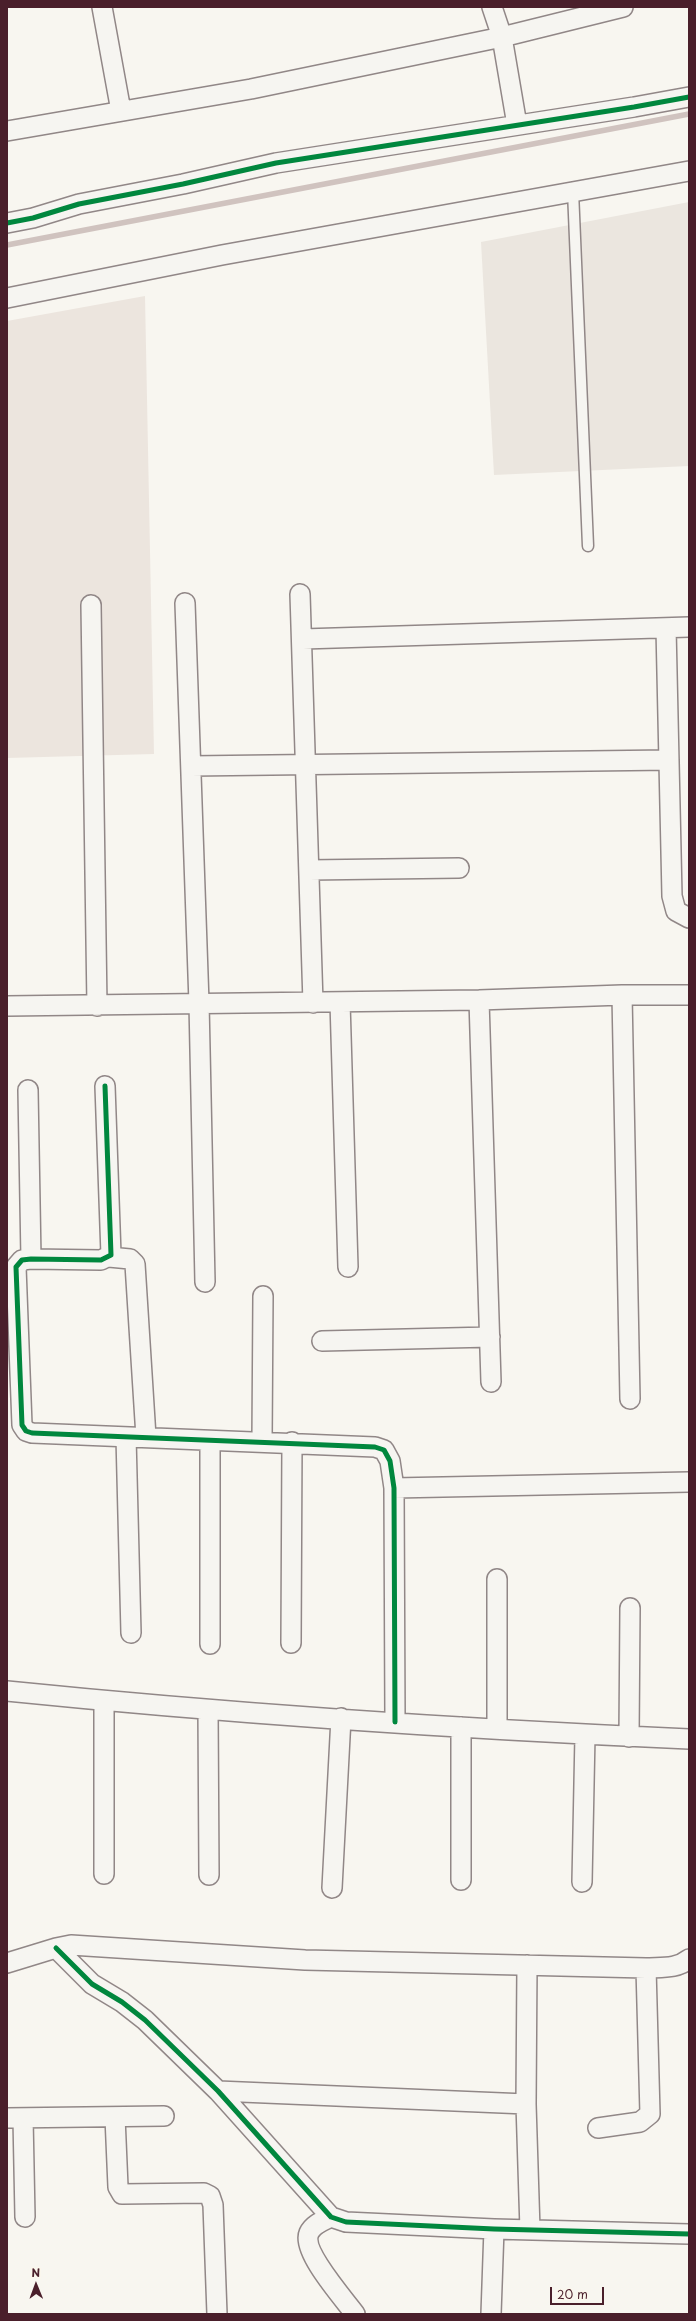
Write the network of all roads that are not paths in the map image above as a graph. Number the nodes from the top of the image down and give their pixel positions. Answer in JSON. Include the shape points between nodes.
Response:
{"nodes":[{"id":1,"x":102,"y":7,"type":"edge"},
{"id":2,"x":492,"y":7,"type":"edge"},
{"id":3,"x":623,"y":7,"type":"edge"},
{"id":4,"x":502,"y":37,"type":"junction"},
{"id":5,"x":689,"y":97,"type":"edge"},
{"id":6,"x":121,"y":111,"type":"junction"},
{"id":7,"x":517,"y":125,"type":"junction"},
{"id":8,"x":7,"y":131,"type":"edge"},
{"id":9,"x":689,"y":171,"type":"edge"},
{"id":10,"x":573,"y":190,"type":"junction"},
{"id":11,"x":7,"y":223,"type":"edge"},
{"id":12,"x":7,"y":298,"type":"edge"},
{"id":13,"x":588,"y":546,"type":"dead end"},
{"id":14,"x":300,"y":594,"type":"dead end"},
{"id":15,"x":185,"y":603,"type":"dead end"},
{"id":16,"x":91,"y":605,"type":"dead end"},
{"id":17,"x":689,"y":627,"type":"edge"},
{"id":18,"x":666,"y":628,"type":"junction"},
{"id":19,"x":303,"y":640,"type":"junction"},
{"id":20,"x":669,"y":760,"type":"junction"},
{"id":21,"x":304,"y":763,"type":"junction"},
{"id":22,"x":191,"y":766,"type":"junction"},
{"id":23,"x":459,"y":868,"type":"dead end"},
{"id":24,"x":309,"y":870,"type":"junction"},
{"id":25,"x":689,"y":918,"type":"edge"},
{"id":26,"x":622,"y":994,"type":"junction"},
{"id":27,"x":689,"y":995,"type":"edge"},
{"id":28,"x":479,"y":1000,"type":"junction"},
{"id":29,"x":199,"y":1002,"type":"junction"},
{"id":30,"x":340,"y":1002,"type":"junction"},
{"id":31,"x":313,"y":1003,"type":"junction"},
{"id":32,"x":7,"y":1006,"type":"edge"},
{"id":33,"x":97,"y":1006,"type":"junction"},
{"id":34,"x":105,"y":1086,"type":"dead end"},
{"id":35,"x":28,"y":1090,"type":"dead end"},
{"id":36,"x":109,"y":1257,"type":"junction"},
{"id":37,"x":31,"y":1258,"type":"junction"},
{"id":38,"x":348,"y":1267,"type":"dead end"},
{"id":39,"x":205,"y":1282,"type":"dead end"},
{"id":40,"x":263,"y":1296,"type":"dead end"},
{"id":41,"x":490,"y":1337,"type":"junction"},
{"id":42,"x":322,"y":1341,"type":"dead end"},
{"id":43,"x":491,"y":1382,"type":"dead end"},
{"id":44,"x":630,"y":1399,"type":"dead end"},
{"id":45,"x":146,"y":1437,"type":"junction"},
{"id":46,"x":126,"y":1438,"type":"junction"},
{"id":47,"x":210,"y":1440,"type":"junction"},
{"id":48,"x":262,"y":1441,"type":"junction"},
{"id":49,"x":292,"y":1442,"type":"junction"},
{"id":50,"x":689,"y":1482,"type":"edge"},
{"id":51,"x":394,"y":1488,"type":"junction"},
{"id":52,"x":497,"y":1580,"type":"dead end"},
{"id":53,"x":630,"y":1608,"type":"dead end"},
{"id":54,"x":131,"y":1633,"type":"dead end"},
{"id":55,"x":290,"y":1643,"type":"dead end"},
{"id":56,"x":210,"y":1644,"type":"dead end"},
{"id":57,"x":7,"y":1691,"type":"edge"},
{"id":58,"x":104,"y":1700,"type":"junction"},
{"id":59,"x":208,"y":1710,"type":"junction"},
{"id":60,"x":341,"y":1718,"type":"junction"},
{"id":61,"x":395,"y":1722,"type":"junction"},
{"id":62,"x":461,"y":1727,"type":"junction"},
{"id":63,"x":497,"y":1729,"type":"junction"},
{"id":64,"x":585,"y":1735,"type":"junction"},
{"id":65,"x":629,"y":1737,"type":"junction"},
{"id":66,"x":689,"y":1740,"type":"edge"},
{"id":67,"x":104,"y":1874,"type":"dead end"},
{"id":68,"x":209,"y":1875,"type":"dead end"},
{"id":69,"x":461,"y":1880,"type":"dead end"},
{"id":70,"x":582,"y":1882,"type":"dead end"},
{"id":71,"x":332,"y":1888,"type":"dead end"},
{"id":72,"x":56,"y":1948,"type":"junction"},
{"id":73,"x":689,"y":1959,"type":"edge"},
{"id":74,"x":7,"y":1964,"type":"edge"},
{"id":75,"x":527,"y":1965,"type":"junction"},
{"id":76,"x":646,"y":1968,"type":"junction"},
{"id":77,"x":218,"y":2091,"type":"junction"},
{"id":78,"x":526,"y":2104,"type":"junction"},
{"id":79,"x":164,"y":2116,"type":"dead end"},
{"id":80,"x":115,"y":2117,"type":"junction"},
{"id":81,"x":15,"y":2118,"type":"edge"},
{"id":82,"x":598,"y":2128,"type":"dead end"},
{"id":83,"x":25,"y":2217,"type":"dead end"},
{"id":84,"x":331,"y":2217,"type":"junction"},
{"id":85,"x":494,"y":2229,"type":"junction"},
{"id":86,"x":530,"y":2230,"type":"junction"},
{"id":87,"x":689,"y":2234,"type":"edge"},
{"id":88,"x":217,"y":2314,"type":"edge"},
{"id":89,"x":355,"y":2314,"type":"edge"},
{"id":90,"x":490,"y":2314,"type":"edge"}],
"edges":[{"from":1,"to":6,"type":"street"},
{"from":2,"to":4,"type":"street"},
{"from":3,"to":4,"type":"street"},
{"from":4,"to":6,"type":"street","via":[[251,89]]},
{"from":4,"to":7,"type":"street"},
{"from":5,"to":7,"type":"street"},
{"from":6,"to":8,"type":"street"},
{"from":7,"to":11,"type":"street","via":[[243,169],[183,184],[79,204]]},
{"from":9,"to":10,"type":"street"},
{"from":10,"to":12,"type":"street"},
{"from":10,"to":13,"type":"lane"},
{"from":14,"to":19,"type":"street"},
{"from":15,"to":22,"type":"street"},
{"from":16,"to":33,"type":"street"},
{"from":17,"to":18,"type":"street"},
{"from":18,"to":19,"type":"street"},
{"from":18,"to":20,"type":"street"},
{"from":19,"to":21,"type":"street"},
{"from":20,"to":21,"type":"street"},
{"from":20,"to":25,"type":"street","via":[[672,896],[676,911]]},
{"from":21,"to":22,"type":"street"},
{"from":21,"to":24,"type":"street"},
{"from":22,"to":29,"type":"street"},
{"from":23,"to":24,"type":"street"},
{"from":24,"to":31,"type":"street"},
{"from":26,"to":27,"type":"street"},
{"from":26,"to":28,"type":"street"},
{"from":26,"to":44,"type":"street"},
{"from":28,"to":30,"type":"street"},
{"from":28,"to":41,"type":"street"},
{"from":29,"to":31,"type":"street"},
{"from":29,"to":33,"type":"street"},
{"from":29,"to":39,"type":"street"},
{"from":30,"to":31,"type":"street"},
{"from":30,"to":38,"type":"street"},
{"from":32,"to":33,"type":"street"},
{"from":34,"to":36,"type":"street","via":[[112,1250]]},
{"from":35,"to":37,"type":"street"},
{"from":36,"to":37,"type":"street","via":[[102,1260]]},
{"from":36,"to":45,"type":"street","via":[[130,1259],[135,1264]]},
{"from":37,"to":46,"type":"street","via":[[18,1263],[15,1272],[22,1425],[26,1431],[32,1433]]},
{"from":40,"to":48,"type":"street"},
{"from":41,"to":42,"type":"street"},
{"from":41,"to":43,"type":"street"},
{"from":45,"to":46,"type":"street"},
{"from":45,"to":47,"type":"street"},
{"from":46,"to":54,"type":"street"},
{"from":47,"to":48,"type":"street"},
{"from":47,"to":56,"type":"street"},
{"from":48,"to":49,"type":"street"},
{"from":49,"to":51,"type":"street","via":[[375,1447],[384,1450],[390,1460]]},
{"from":49,"to":55,"type":"street"},
{"from":50,"to":51,"type":"street"},
{"from":51,"to":61,"type":"street"},
{"from":52,"to":63,"type":"street"},
{"from":53,"to":65,"type":"street"},
{"from":57,"to":58,"type":"street"},
{"from":58,"to":59,"type":"street"},
{"from":58,"to":67,"type":"street"},
{"from":59,"to":60,"type":"street"},
{"from":59,"to":68,"type":"street"},
{"from":60,"to":61,"type":"street"},
{"from":60,"to":71,"type":"street"},
{"from":61,"to":62,"type":"street"},
{"from":62,"to":63,"type":"street"},
{"from":62,"to":69,"type":"street"},
{"from":63,"to":64,"type":"street"},
{"from":64,"to":65,"type":"street"},
{"from":64,"to":70,"type":"street"},
{"from":65,"to":66,"type":"street"},
{"from":72,"to":74,"type":"street"},
{"from":72,"to":75,"type":"street","via":[[84,1946],[305,1960]]},
{"from":72,"to":77,"type":"street","via":[[92,1984],[145,2020]]},
{"from":73,"to":76,"type":"street","via":[[671,1967]]},
{"from":75,"to":76,"type":"street"},
{"from":75,"to":78,"type":"street"},
{"from":76,"to":82,"type":"street","via":[[650,2114],[640,2122]]},
{"from":77,"to":78,"type":"street"},
{"from":77,"to":84,"type":"street"},
{"from":78,"to":86,"type":"street"},
{"from":79,"to":80,"type":"street"},
{"from":80,"to":81,"type":"street"},
{"from":80,"to":88,"type":"street","via":[[118,2187],[122,2194],[210,2196],[213,2205]]},
{"from":81,"to":83,"type":"street"},
{"from":84,"to":85,"type":"street","via":[[346,2222]]},
{"from":84,"to":89,"type":"street","via":[[315,2225],[309,2234],[308,2242],[311,2254]]},
{"from":85,"to":86,"type":"street"},
{"from":85,"to":90,"type":"street"},
{"from":86,"to":87,"type":"street"}]}
